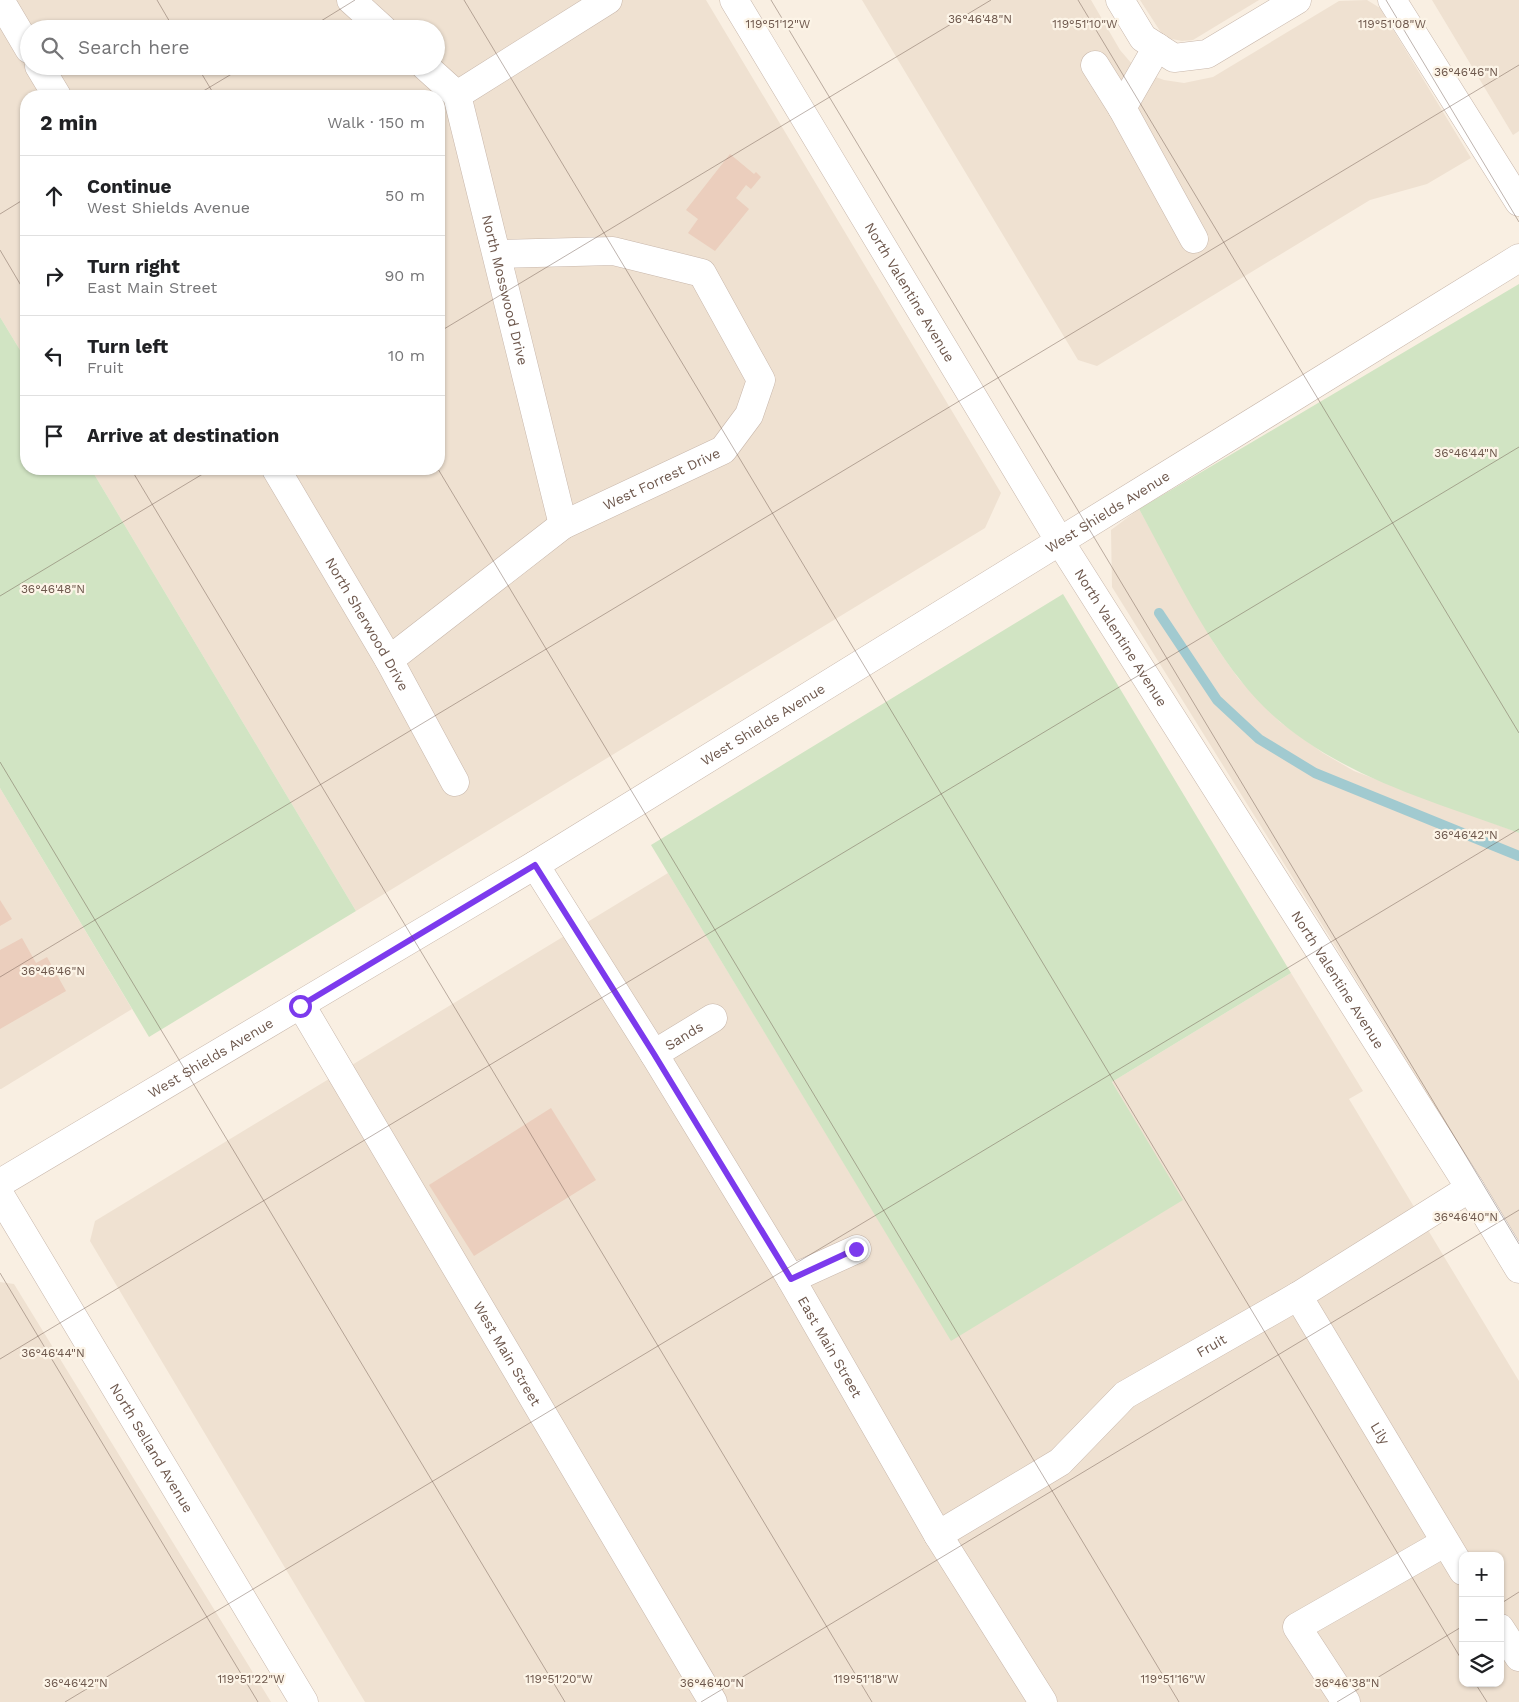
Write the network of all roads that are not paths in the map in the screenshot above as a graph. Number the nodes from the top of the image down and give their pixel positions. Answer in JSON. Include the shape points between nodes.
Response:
{"nodes":[{"id":1,"x":0,"y":0,"type":"edge"},
{"id":2,"x":351,"y":0,"type":"edge"},
{"id":3,"x":608,"y":0,"type":"edge"},
{"id":4,"x":734,"y":0,"type":"edge"},
{"id":5,"x":1120,"y":0,"type":"edge"},
{"id":6,"x":1297,"y":0,"type":"edge"},
{"id":7,"x":1392,"y":0,"type":"edge"},
{"id":8,"x":373,"y":20,"type":"edge"},
{"id":9,"x":20,"y":34,"type":"edge"},
{"id":10,"x":1157,"y":47,"type":"junction"},
{"id":11,"x":1095,"y":65,"type":"dead end"},
{"id":12,"x":44,"y":75,"type":"edge"},
{"id":13,"x":435,"y":75,"type":"edge"},
{"id":14,"x":53,"y":90,"type":"edge"},
{"id":15,"x":457,"y":95,"type":"junction"},
{"id":16,"x":1122,"y":108,"type":"junction"},
{"id":17,"x":1519,"y":202,"type":"edge"},
{"id":18,"x":1194,"y":239,"type":"dead end"},
{"id":19,"x":497,"y":254,"type":"junction"},
{"id":20,"x":1519,"y":258,"type":"edge"},
{"id":21,"x":280,"y":475,"type":"edge"},
{"id":22,"x":563,"y":525,"type":"junction"},
{"id":23,"x":1059,"y":540,"type":"junction"},
{"id":24,"x":389,"y":660,"type":"junction"},
{"id":25,"x":455,"y":782,"type":"dead end"},
{"id":26,"x":535,"y":865,"type":"junction"},
{"id":27,"x":300,"y":1006,"type":"junction"},
{"id":28,"x":713,"y":1018,"type":"dead end"},
{"id":29,"x":654,"y":1054,"type":"junction"},
{"id":30,"x":0,"y":1183,"type":"edge"},
{"id":31,"x":1470,"y":1188,"type":"junction"},
{"id":32,"x":0,"y":1195,"type":"edge"},
{"id":33,"x":856,"y":1249,"type":"dead end"},
{"id":34,"x":1519,"y":1269,"type":"edge"},
{"id":35,"x":791,"y":1279,"type":"junction"},
{"id":36,"x":1298,"y":1296,"type":"junction"},
{"id":37,"x":938,"y":1535,"type":"junction"},
{"id":38,"x":1444,"y":1543,"type":"junction"},
{"id":39,"x":1459,"y":1565,"type":"edge"},
{"id":40,"x":1504,"y":1634,"type":"edge"},
{"id":41,"x":1519,"y":1657,"type":"edge"},
{"id":42,"x":304,"y":1702,"type":"edge"},
{"id":43,"x":713,"y":1702,"type":"edge"},
{"id":44,"x":1043,"y":1702,"type":"edge"},
{"id":45,"x":1346,"y":1702,"type":"edge"}],
"edges":[{"from":1,"to":9,"type":"street"},
{"from":2,"to":8,"type":"street"},
{"from":3,"to":15,"type":"street"},
{"from":4,"to":23,"type":"street","name":"North Valentine Avenue"},
{"from":5,"to":10,"type":"street","via":[[1143,38]]},
{"from":6,"to":10,"type":"street","via":[[1206,54],[1174,58]]},
{"from":7,"to":17,"type":"street"},
{"from":10,"to":16,"type":"street"},
{"from":11,"to":16,"type":"street"},
{"from":12,"to":14,"type":"street"},
{"from":13,"to":15,"type":"street"},
{"from":15,"to":19,"type":"street","name":"North Mosswood Drive"},
{"from":16,"to":18,"type":"street"},
{"from":19,"to":22,"type":"street","name":"North Mosswood Drive"},
{"from":19,"to":22,"type":"street","name":"West Forrest Drive","via":[[613,251],[702,273],[761,380],[750,415],[723,450]]},
{"from":20,"to":23,"type":"street","name":"West Shields Avenue"},
{"from":21,"to":24,"type":"street","name":"North Sherwood Drive"},
{"from":22,"to":24,"type":"street","name":"West Forrest Drive"},
{"from":23,"to":26,"type":"street","name":"West Shields Avenue"},
{"from":23,"to":31,"type":"street","name":"North Valentine Avenue"},
{"from":24,"to":25,"type":"street","name":"North Sherwood Drive"},
{"from":26,"to":27,"type":"street","name":"West Shields Avenue"},
{"from":26,"to":29,"type":"street","name":"East Main Street"},
{"from":27,"to":30,"type":"street","name":"West Shields Avenue"},
{"from":27,"to":43,"type":"street","name":"West Main Street"},
{"from":28,"to":29,"type":"street","name":"Sands"},
{"from":29,"to":35,"type":"street","name":"East Main Street"},
{"from":31,"to":34,"type":"street","name":"North Valentine Avenue"},
{"from":31,"to":36,"type":"street","name":"Fruit"},
{"from":32,"to":42,"type":"street","name":"North Selland Avenue"},
{"from":33,"to":35,"type":"street"},
{"from":35,"to":37,"type":"street","name":"East Main Street"},
{"from":36,"to":37,"type":"street","name":"Fruit","via":[[1125,1395],[1060,1462]]},
{"from":36,"to":38,"type":"street","name":"Lily"},
{"from":37,"to":44,"type":"street","name":"East Main Street"},
{"from":38,"to":39,"type":"street","name":"Lily"},
{"from":38,"to":45,"type":"street","via":[[1297,1627]]},
{"from":40,"to":41,"type":"street"}]}
